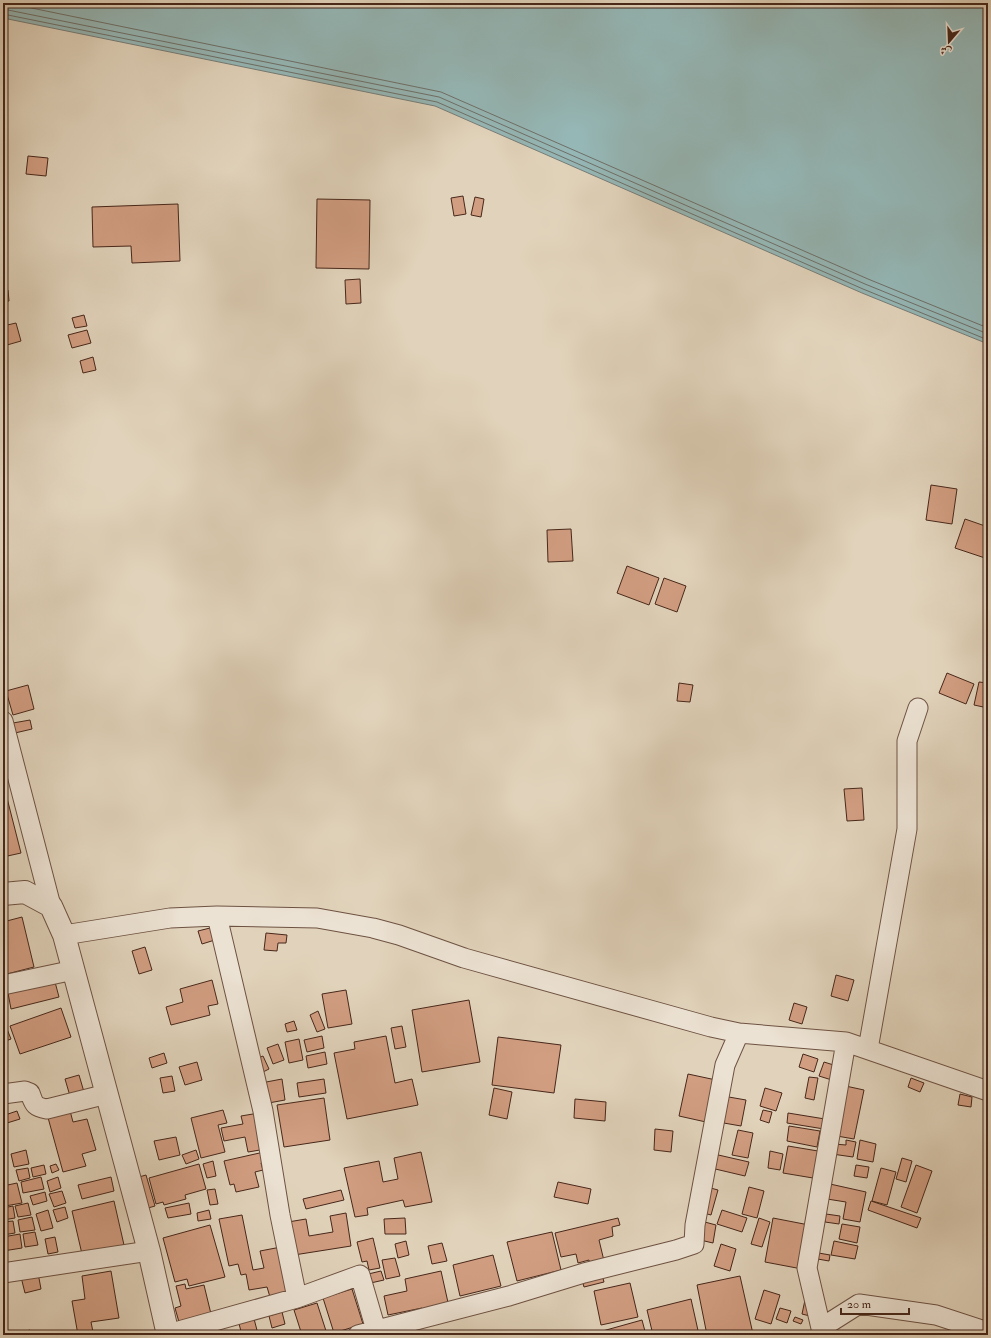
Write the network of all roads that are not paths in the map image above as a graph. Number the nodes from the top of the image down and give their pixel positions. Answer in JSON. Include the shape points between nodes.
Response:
{"nodes":[{"id":1,"x":918,"y":708,"type":"dead end"},
{"id":2,"x":3,"y":721,"type":"edge"},
{"id":3,"x":3,"y":894,"type":"edge"},
{"id":4,"x":52,"y":906,"type":"junction"},
{"id":5,"x":217,"y":916,"type":"junction"},
{"id":6,"x":64,"y":935,"type":"junction"},
{"id":7,"x":74,"y":970,"type":"junction"},
{"id":8,"x":3,"y":985,"type":"edge"},
{"id":9,"x":739,"y":1033,"type":"junction"},
{"id":10,"x":846,"y":1042,"type":"junction"},
{"id":11,"x":868,"y":1049,"type":"junction"},
{"id":12,"x":988,"y":1091,"type":"edge"},
{"id":13,"x":3,"y":1094,"type":"edge"},
{"id":14,"x":107,"y":1094,"type":"junction"},
{"id":15,"x":149,"y":1251,"type":"junction"},
{"id":16,"x":3,"y":1273,"type":"edge"},
{"id":17,"x":297,"y":1298,"type":"junction"},
{"id":18,"x":821,"y":1331,"type":"edge"},
{"id":19,"x":367,"y":1332,"type":"edge"},
{"id":20,"x":988,"y":1332,"type":"edge"},
{"id":21,"x":168,"y":1334,"type":"edge"}],
"edges":[{"from":1,"to":11,"type":"street","via":[[907,741],[907,829]]},
{"from":2,"to":4,"type":"street"},
{"from":3,"to":4,"type":"street","via":[[25,892]]},
{"from":4,"to":6,"type":"street"},
{"from":5,"to":6,"type":"street","via":[[170,918]]},
{"from":5,"to":9,"type":"street","via":[[317,918],[373,928],[531,978]]},
{"from":5,"to":17,"type":"street","via":[[263,1111]]},
{"from":6,"to":7,"type":"street"},
{"from":7,"to":8,"type":"street"},
{"from":7,"to":14,"type":"street"},
{"from":9,"to":10,"type":"street"},
{"from":9,"to":19,"type":"street","via":[[725,1065],[695,1225],[694,1244],[509,1296]]},
{"from":10,"to":11,"type":"street"},
{"from":10,"to":18,"type":"street","via":[[807,1268]]},
{"from":11,"to":12,"type":"street"},
{"from":13,"to":14,"type":"street","via":[[25,1091],[30,1093],[34,1104],[47,1109]]},
{"from":14,"to":15,"type":"street"},
{"from":15,"to":16,"type":"street"},
{"from":15,"to":21,"type":"street"},
{"from":17,"to":19,"type":"street","via":[[360,1275]]},
{"from":17,"to":21,"type":"street"},
{"from":18,"to":20,"type":"street","via":[[859,1304],[936,1315]]}]}
